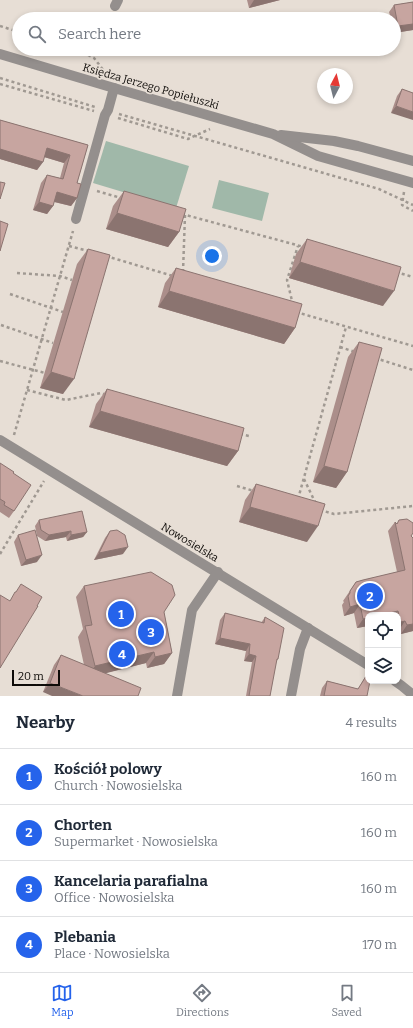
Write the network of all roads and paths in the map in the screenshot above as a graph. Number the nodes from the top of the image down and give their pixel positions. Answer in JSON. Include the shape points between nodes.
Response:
{"nodes":[{"id":1,"x":0,"y":26,"type":"edge"},
{"id":2,"x":12,"y":30,"type":"edge"},
{"id":3,"x":0,"y":54,"type":"edge"},
{"id":4,"x":90,"y":56,"type":"edge"},
{"id":5,"x":110,"y":73,"type":"dead end"},
{"id":6,"x":0,"y":78,"type":"edge"},
{"id":7,"x":0,"y":84,"type":"edge"},
{"id":8,"x":114,"y":88,"type":"junction"},
{"id":9,"x":107,"y":112,"type":"junction"},
{"id":10,"x":211,"y":129,"type":"dead end"},
{"id":11,"x":273,"y":134,"type":"junction"},
{"id":12,"x":195,"y":136,"type":"junction"},
{"id":13,"x":413,"y":161,"type":"edge"},
{"id":14,"x":413,"y":183,"type":"edge"},
{"id":15,"x":85,"y":188,"type":"junction"},
{"id":16,"x":397,"y":189,"type":"dead end"},
{"id":17,"x":405,"y":192,"type":"dead end"},
{"id":18,"x":123,"y":198,"type":"edge"},
{"id":19,"x":413,"y":205,"type":"edge"},
{"id":20,"x":177,"y":213,"type":"edge"},
{"id":21,"x":185,"y":215,"type":"junction"},
{"id":22,"x":76,"y":219,"type":"dead end"},
{"id":23,"x":298,"y":246,"type":"junction"},
{"id":24,"x":306,"y":248,"type":"edge"},
{"id":25,"x":92,"y":252,"type":"edge"},
{"id":26,"x":100,"y":254,"type":"edge"},
{"id":27,"x":390,"y":271,"type":"edge"},
{"id":28,"x":17,"y":273,"type":"dead end"},
{"id":29,"x":60,"y":276,"type":"junction"},
{"id":30,"x":175,"y":277,"type":"edge"},
{"id":31,"x":413,"y":277,"type":"edge"},
{"id":32,"x":183,"y":279,"type":"edge"},
{"id":33,"x":72,"y":280,"type":"dead end"},
{"id":34,"x":10,"y":294,"type":"dead end"},
{"id":35,"x":51,"y":308,"type":"junction"},
{"id":36,"x":63,"y":312,"type":"dead end"},
{"id":37,"x":1,"y":325,"type":"dead end"},
{"id":38,"x":346,"y":327,"type":"junction"},
{"id":39,"x":42,"y":340,"type":"junction"},
{"id":40,"x":54,"y":343,"type":"dead end"},
{"id":41,"x":413,"y":346,"type":"edge"},
{"id":42,"x":340,"y":347,"type":"junction"},
{"id":43,"x":356,"y":352,"type":"edge"},
{"id":44,"x":370,"y":357,"type":"edge"},
{"id":45,"x":0,"y":361,"type":"edge"},
{"id":46,"x":33,"y":370,"type":"junction"},
{"id":47,"x":413,"y":370,"type":"edge"},
{"id":48,"x":45,"y":374,"type":"dead end"},
{"id":49,"x":27,"y":390,"type":"junction"},
{"id":50,"x":108,"y":395,"type":"edge"},
{"id":51,"x":235,"y":432,"type":"edge"},
{"id":52,"x":14,"y":435,"type":"dead end"},
{"id":53,"x":249,"y":436,"type":"dead end"},
{"id":54,"x":0,"y":440,"type":"edge"},
{"id":55,"x":50,"y":470,"type":"junction"},
{"id":56,"x":303,"y":478,"type":"junction"},
{"id":57,"x":237,"y":486,"type":"dead end"},
{"id":58,"x":259,"y":492,"type":"edge"},
{"id":59,"x":296,"y":503,"type":"edge"},
{"id":60,"x":413,"y":506,"type":"edge"},
{"id":61,"x":1,"y":550,"type":"edge"},
{"id":62,"x":0,"y":554,"type":"edge"},
{"id":63,"x":218,"y":572,"type":"junction"},
{"id":64,"x":308,"y":628,"type":"junction"},
{"id":65,"x":365,"y":663,"type":"edge"},
{"id":66,"x":400,"y":684,"type":"edge"},
{"id":67,"x":401,"y":684,"type":"edge"},
{"id":68,"x":413,"y":688,"type":"edge"},
{"id":69,"x":413,"y":695,"type":"edge"},
{"id":70,"x":178,"y":696,"type":"edge"},
{"id":71,"x":291,"y":696,"type":"edge"}],
"edges":[{"from":1,"to":2,"type":"path"},
{"from":3,"to":8,"type":"street","name":"Księdza Jerzego Popiełuszki"},
{"from":4,"to":5,"type":"path","via":[[104,71]]},
{"from":6,"to":9,"type":"path"},
{"from":7,"to":9,"type":"path"},
{"from":8,"to":9,"type":"street"},
{"from":8,"to":11,"type":"street","name":"Księdza Jerzego Popiełuszki"},
{"from":9,"to":12,"type":"path"},
{"from":9,"to":12,"type":"path","via":[[188,139]]},
{"from":9,"to":15,"type":"street"},
{"from":10,"to":12,"type":"path"},
{"from":11,"to":13,"type":"street","name":"Księdza Jerzego Popiełuszki","via":[[352,144]]},
{"from":11,"to":14,"type":"street","name":"Księdza Jerzego Popiełuszki","via":[[318,156]]},
{"from":12,"to":19,"type":"path","via":[[379,189]]},
{"from":15,"to":18,"type":"path"},
{"from":15,"to":22,"type":"street"},
{"from":16,"to":17,"type":"path"},
{"from":20,"to":21,"type":"path"},
{"from":21,"to":23,"type":"path"},
{"from":21,"to":32,"type":"path"},
{"from":23,"to":24,"type":"path"},
{"from":23,"to":38,"type":"path","via":[[287,280],[294,312]]},
{"from":25,"to":29,"type":"path","via":[[69,246]]},
{"from":26,"to":30,"type":"path"},
{"from":27,"to":31,"type":"path"},
{"from":28,"to":29,"type":"path"},
{"from":29,"to":33,"type":"path"},
{"from":29,"to":35,"type":"path"},
{"from":34,"to":35,"type":"path"},
{"from":35,"to":36,"type":"path"},
{"from":35,"to":39,"type":"path"},
{"from":37,"to":39,"type":"path"},
{"from":38,"to":41,"type":"path"},
{"from":38,"to":42,"type":"path"},
{"from":39,"to":40,"type":"path"},
{"from":39,"to":46,"type":"path"},
{"from":42,"to":43,"type":"path"},
{"from":42,"to":56,"type":"path"},
{"from":44,"to":47,"type":"path"},
{"from":45,"to":46,"type":"path"},
{"from":46,"to":48,"type":"path"},
{"from":46,"to":49,"type":"path"},
{"from":49,"to":50,"type":"path","via":[[66,400],[101,393]]},
{"from":49,"to":52,"type":"path"},
{"from":51,"to":53,"type":"path"},
{"from":54,"to":55,"type":"street","name":"Nowosielska"},
{"from":55,"to":61,"type":"path"},
{"from":55,"to":63,"type":"street","name":"Nowosielska"},
{"from":56,"to":59,"type":"path"},
{"from":56,"to":60,"type":"path","via":[[318,509],[334,514]]},
{"from":57,"to":58,"type":"path"},
{"from":61,"to":62,"type":"path"},
{"from":63,"to":64,"type":"street","name":"Nowosielska"},
{"from":63,"to":70,"type":"street","via":[[192,610]]},
{"from":64,"to":65,"type":"street","name":"Nowosielska"},
{"from":64,"to":71,"type":"street","via":[[300,649]]},
{"from":66,"to":69,"type":"street"},
{"from":67,"to":68,"type":"street"}]}
